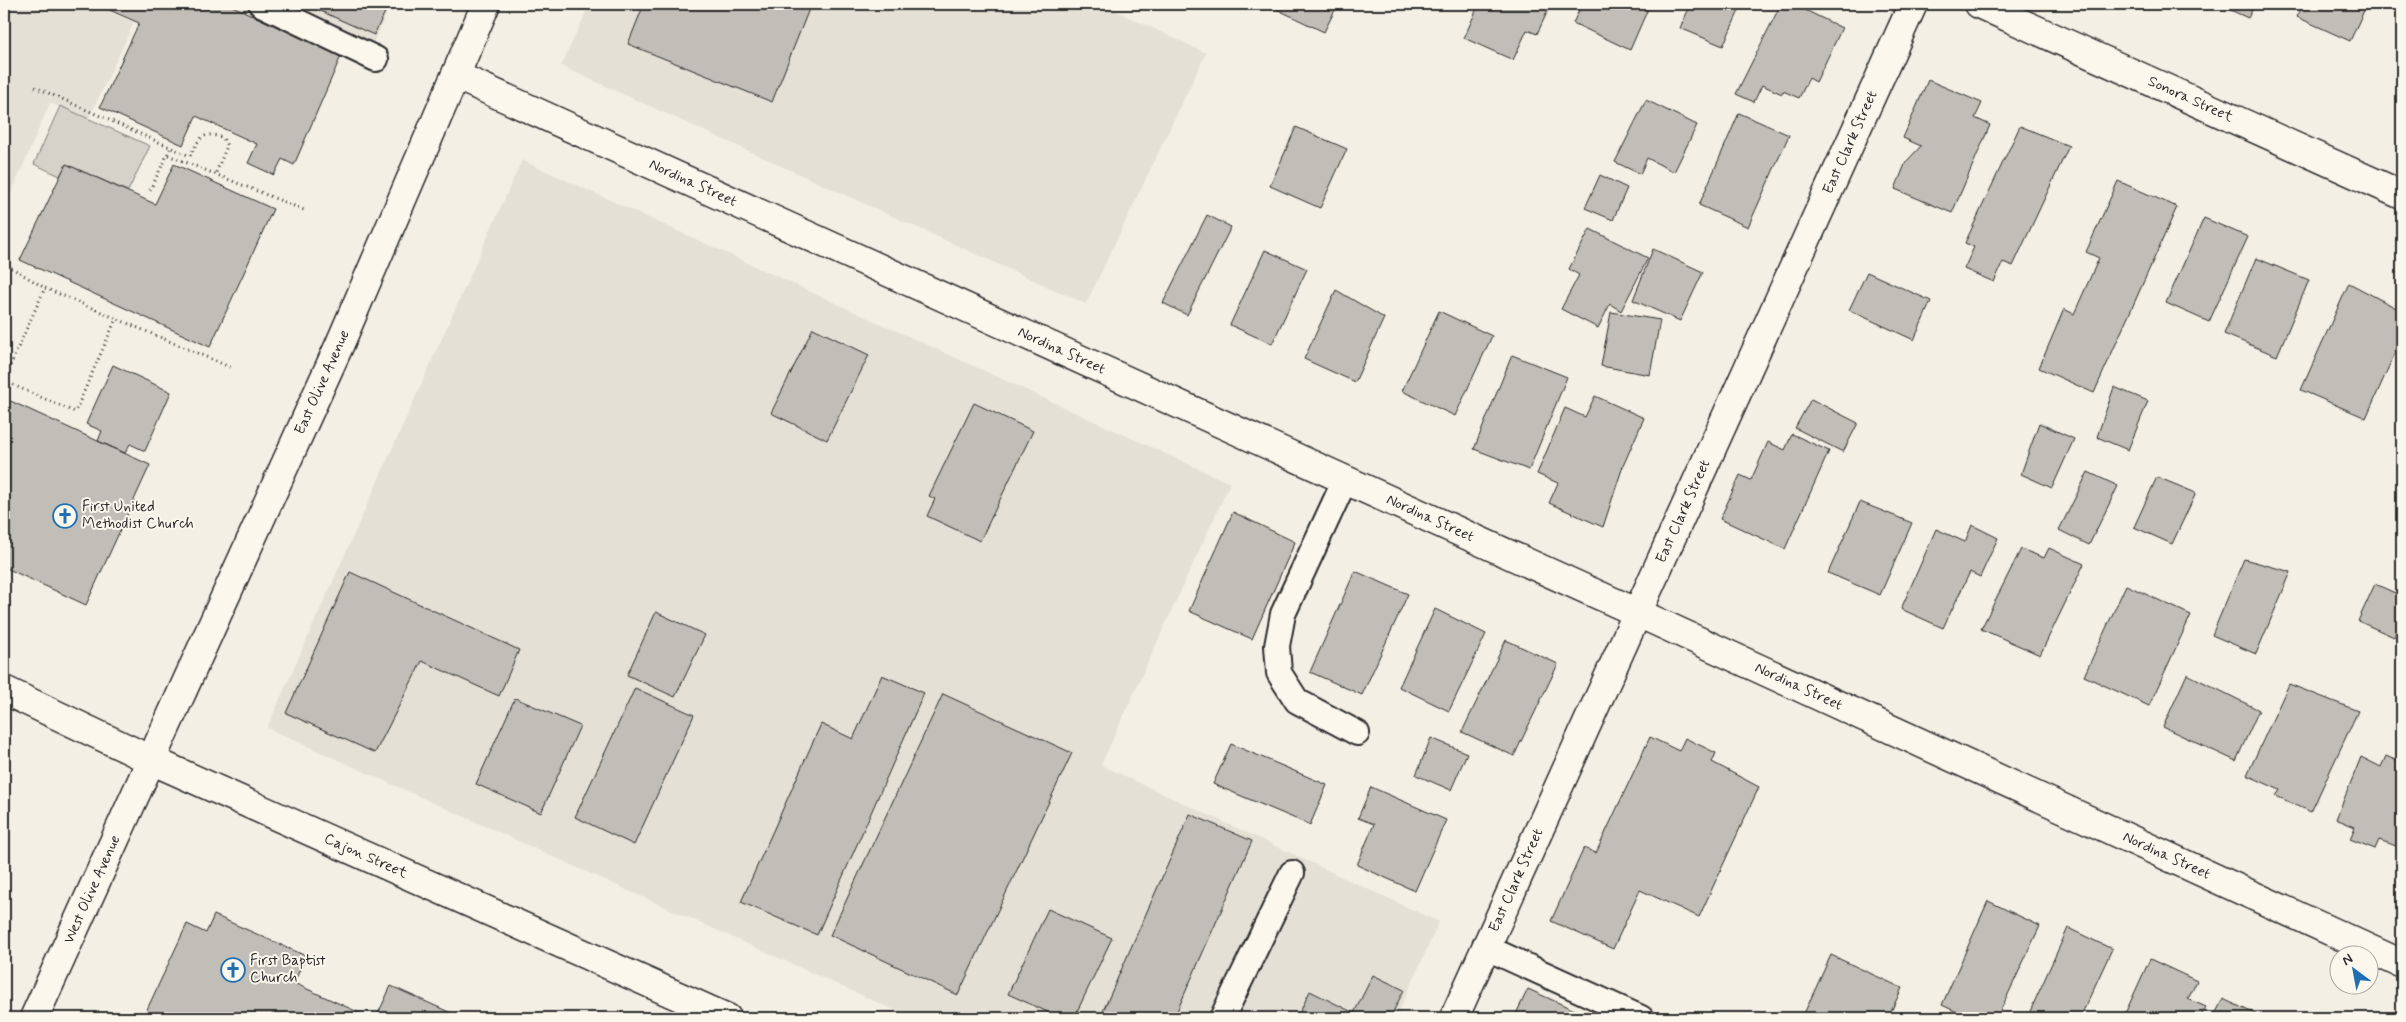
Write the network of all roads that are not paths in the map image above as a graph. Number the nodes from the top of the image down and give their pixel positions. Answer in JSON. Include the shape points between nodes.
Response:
{"nodes":[{"id":1,"x":261,"y":4,"type":"edge"},
{"id":2,"x":486,"y":4,"type":"edge"},
{"id":3,"x":1913,"y":4,"type":"edge"},
{"id":4,"x":1980,"y":4,"type":"edge"},
{"id":5,"x":376,"y":59,"type":"dead end"},
{"id":6,"x":457,"y":76,"type":"junction"},
{"id":7,"x":2402,"y":194,"type":"edge"},
{"id":8,"x":1345,"y":480,"type":"junction"},
{"id":9,"x":1638,"y":613,"type":"junction"},
{"id":10,"x":4,"y":690,"type":"edge"},
{"id":11,"x":1357,"y":732,"type":"dead end"},
{"id":12,"x":151,"y":760,"type":"junction"},
{"id":13,"x":1292,"y":873,"type":"dead end"},
{"id":14,"x":1487,"y":948,"type":"junction"},
{"id":15,"x":2402,"y":964,"type":"edge"},
{"id":16,"x":34,"y":1018,"type":"edge"},
{"id":17,"x":727,"y":1018,"type":"edge"},
{"id":18,"x":1222,"y":1018,"type":"edge"},
{"id":19,"x":1454,"y":1018,"type":"edge"},
{"id":20,"x":1641,"y":1018,"type":"edge"}],
"edges":[{"from":1,"to":5,"type":"lane"},
{"from":2,"to":6,"type":"street","name":"East Olive Avenue"},
{"from":3,"to":9,"type":"street","name":"East Clark Street"},
{"from":4,"to":7,"type":"street","name":"Sonora Street"},
{"from":6,"to":8,"type":"street","name":"Nordina Street"},
{"from":6,"to":12,"type":"street","name":"East Olive Avenue","via":[[296,444]]},
{"from":8,"to":9,"type":"street","name":"Nordina Street"},
{"from":8,"to":11,"type":"lane","via":[[1283,614],[1277,646],[1279,673],[1298,701]]},
{"from":9,"to":14,"type":"street","name":"East Clark Street"},
{"from":9,"to":15,"type":"street","name":"Nordina Street"},
{"from":10,"to":12,"type":"street","name":"Cajon Street"},
{"from":12,"to":16,"type":"street","name":"West Olive Avenue"},
{"from":12,"to":17,"type":"street","name":"Cajon Street"},
{"from":13,"to":18,"type":"lane"},
{"from":14,"to":19,"type":"street","name":"East Clark Street"},
{"from":14,"to":20,"type":"lane"}]}
